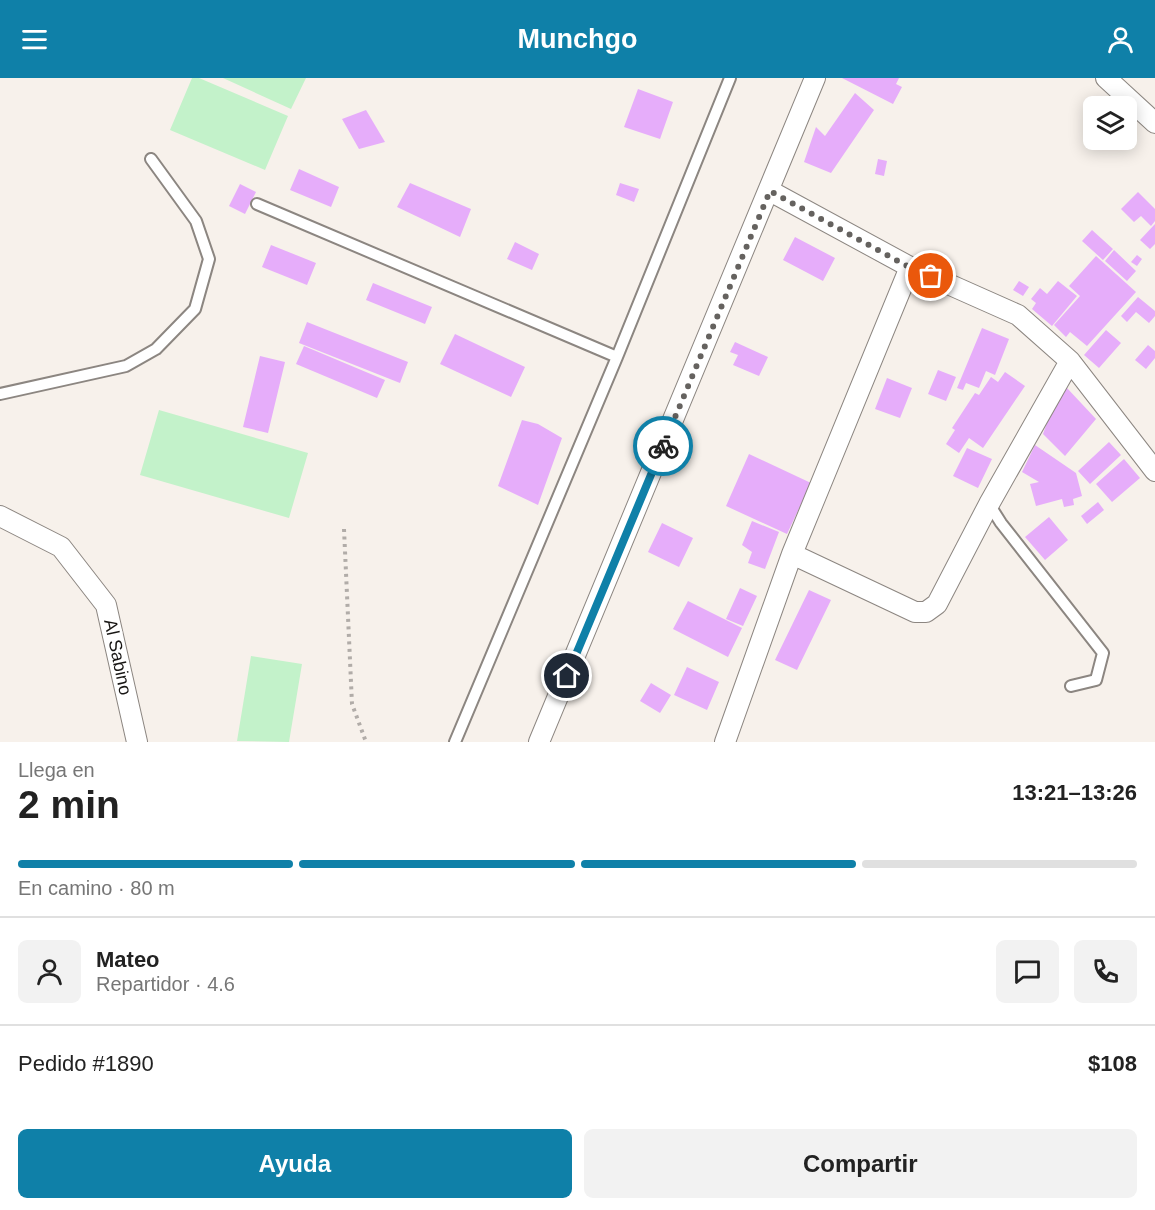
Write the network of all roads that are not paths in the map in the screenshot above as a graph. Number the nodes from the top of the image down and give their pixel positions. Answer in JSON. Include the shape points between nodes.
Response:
{"nodes":[{"id":1,"x":730,"y":78,"type":"edge"},
{"id":2,"x":815,"y":78,"type":"edge"},
{"id":3,"x":1106,"y":78,"type":"edge"},
{"id":4,"x":1155,"y":123,"type":"edge"},
{"id":5,"x":151,"y":159,"type":"dead end"},
{"id":6,"x":770,"y":191,"type":"junction"},
{"id":7,"x":257,"y":204,"type":"dead end"},
{"id":8,"x":909,"y":267,"type":"junction"},
{"id":9,"x":617,"y":357,"type":"junction"},
{"id":10,"x":1070,"y":361,"type":"junction"},
{"id":11,"x":0,"y":394,"type":"edge"},
{"id":12,"x":1155,"y":471,"type":"edge"},
{"id":13,"x":989,"y":504,"type":"junction"},
{"id":14,"x":0,"y":516,"type":"edge"},
{"id":15,"x":792,"y":554,"type":"junction"},
{"id":16,"x":1071,"y":686,"type":"dead end"},
{"id":17,"x":137,"y":742,"type":"edge"},
{"id":18,"x":455,"y":742,"type":"edge"},
{"id":19,"x":539,"y":742,"type":"edge"},
{"id":20,"x":725,"y":742,"type":"edge"}],
"edges":[{"from":1,"to":9,"type":"lane"},
{"from":2,"to":6,"type":"street"},
{"from":3,"to":4,"type":"street"},
{"from":5,"to":11,"type":"lane","via":[[196,221],[209,260],[195,309],[156,349],[126,366]]},
{"from":6,"to":8,"type":"street"},
{"from":6,"to":19,"type":"street"},
{"from":7,"to":9,"type":"lane"},
{"from":8,"to":10,"type":"street","via":[[1018,315]]},
{"from":8,"to":15,"type":"street"},
{"from":9,"to":18,"type":"lane"},
{"from":10,"to":12,"type":"street"},
{"from":10,"to":13,"type":"street"},
{"from":13,"to":15,"type":"street","via":[[937,604],[926,612],[915,612]]},
{"from":13,"to":16,"type":"lane","via":[[1103,653],[1096,680]]},
{"from":14,"to":17,"type":"street","name":"Al Sabino","via":[[62,547],[106,605]]},
{"from":15,"to":20,"type":"street"}]}
